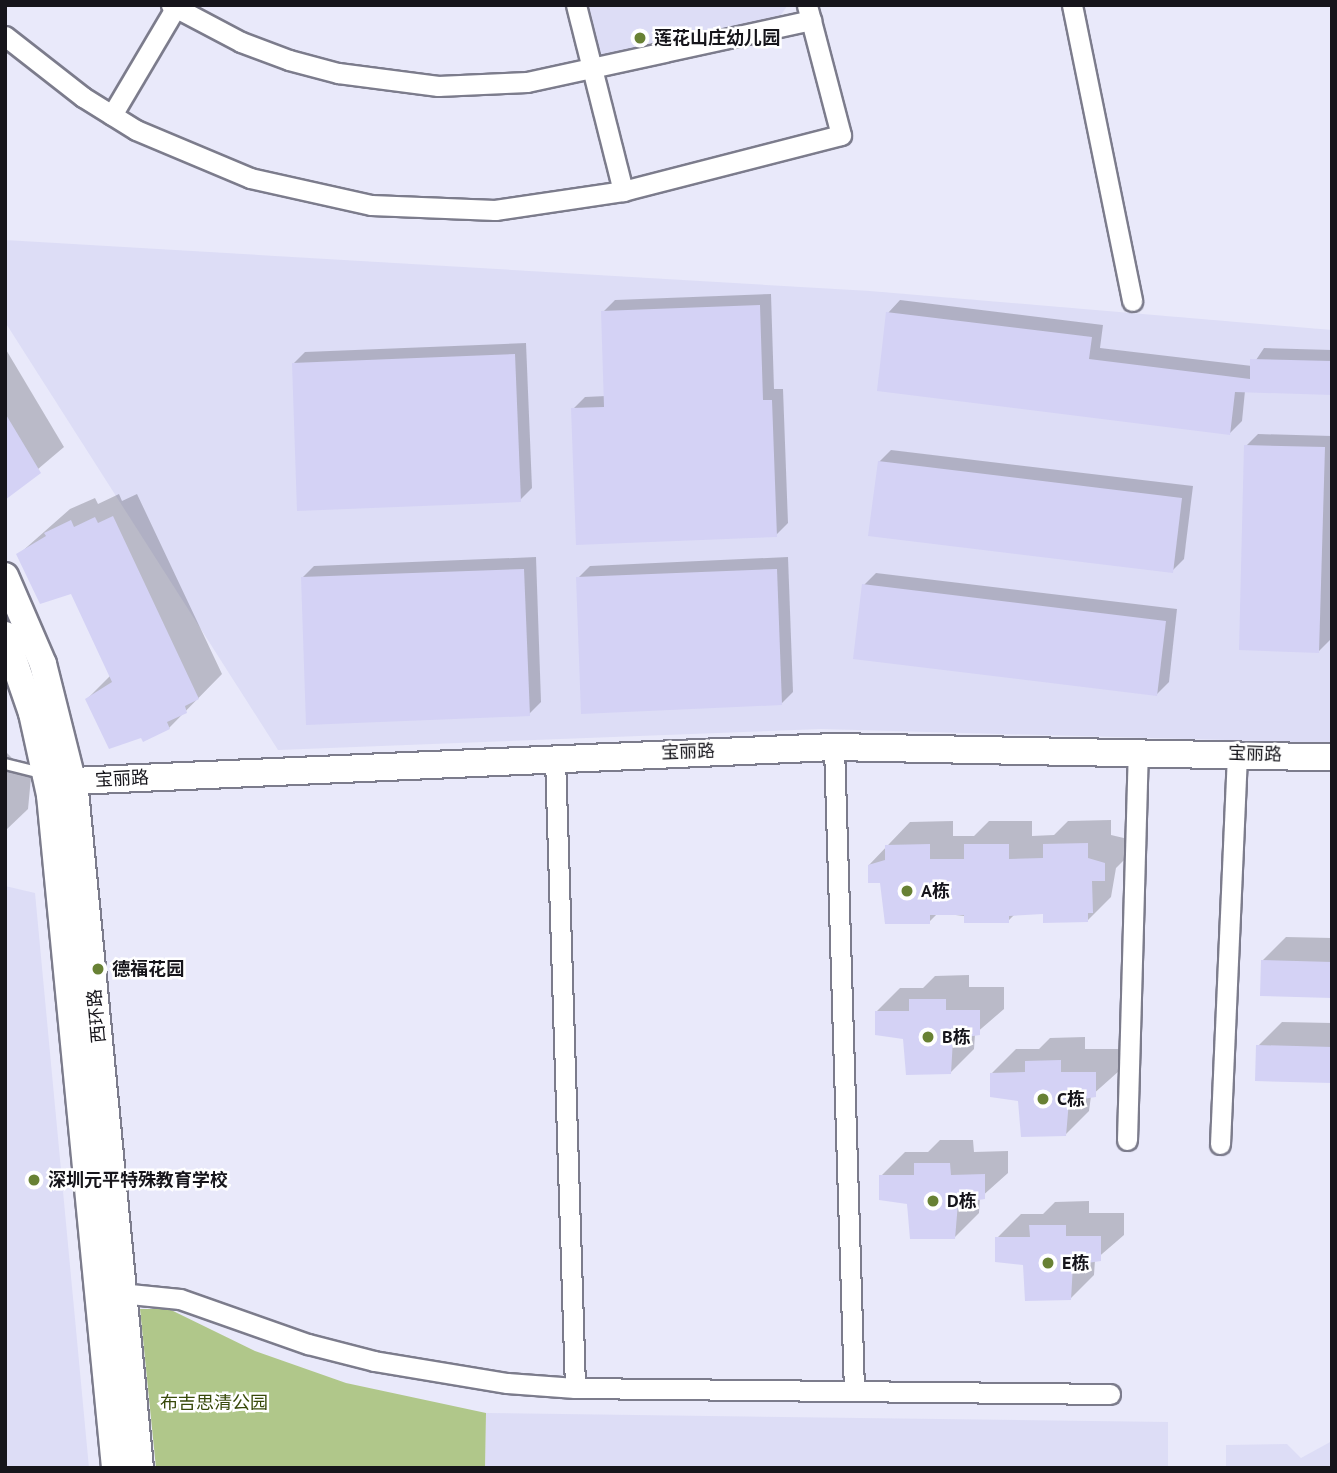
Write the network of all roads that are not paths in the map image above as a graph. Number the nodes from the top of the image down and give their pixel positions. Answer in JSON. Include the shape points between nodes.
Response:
{"nodes":[{"id":1,"x":576,"y":5,"type":"edge"},
{"id":2,"x":1072,"y":5,"type":"edge"},
{"id":3,"x":174,"y":6,"type":"edge"},
{"id":4,"x":809,"y":13,"type":"edge"},
{"id":5,"x":5,"y":36,"type":"edge"},
{"id":6,"x":592,"y":68,"type":"junction"},
{"id":7,"x":112,"y":115,"type":"junction"},
{"id":8,"x":623,"y":191,"type":"junction"},
{"id":9,"x":1132,"y":301,"type":"dead end"},
{"id":10,"x":5,"y":576,"type":"edge"},
{"id":11,"x":5,"y":635,"type":"edge"},
{"id":12,"x":834,"y":747,"type":"junction"},
{"id":13,"x":1138,"y":752,"type":"junction"},
{"id":14,"x":1237,"y":754,"type":"junction"},
{"id":15,"x":1332,"y":757,"type":"edge"},
{"id":16,"x":555,"y":758,"type":"junction"},
{"id":17,"x":5,"y":764,"type":"edge"},
{"id":18,"x":46,"y":775,"type":"junction"},
{"id":19,"x":73,"y":782,"type":"junction"},
{"id":20,"x":1127,"y":1140,"type":"dead end"},
{"id":21,"x":1220,"y":1144,"type":"dead end"},
{"id":22,"x":111,"y":1292,"type":"junction"},
{"id":23,"x":575,"y":1388,"type":"junction"},
{"id":24,"x":854,"y":1390,"type":"junction"},
{"id":25,"x":1110,"y":1394,"type":"dead end"},
{"id":26,"x":115,"y":1468,"type":"edge"},
{"id":27,"x":140,"y":1468,"type":"edge"}],
"edges":[{"from":1,"to":6,"type":"street"},
{"from":2,"to":9,"type":"street"},
{"from":3,"to":6,"type":"street","via":[[241,42],[289,60],[387,82],[488,86]]},
{"from":3,"to":7,"type":"street"},
{"from":4,"to":6,"type":"street"},
{"from":4,"to":8,"type":"street","via":[[841,135]]},
{"from":5,"to":7,"type":"street"},
{"from":6,"to":8,"type":"street"},
{"from":7,"to":8,"type":"street","via":[[192,157],[250,178],[371,205],[495,210]]},
{"from":10,"to":19,"type":"main road","name":"西环路","via":[[43,664]]},
{"from":11,"to":18,"type":"main road","name":"西环路","via":[[32,713]]},
{"from":12,"to":13,"type":"main road","name":"宝丽路"},
{"from":12,"to":16,"type":"main road","name":"宝丽路"},
{"from":12,"to":24,"type":"street"},
{"from":13,"to":14,"type":"main road","name":"宝丽路"},
{"from":13,"to":20,"type":"street"},
{"from":14,"to":15,"type":"main road","name":"宝丽路"},
{"from":14,"to":21,"type":"street"},
{"from":16,"to":19,"type":"main road","name":"宝丽路"},
{"from":16,"to":23,"type":"street"},
{"from":17,"to":18,"type":"lane"},
{"from":18,"to":19,"type":"main road","name":"宝丽路"},
{"from":18,"to":22,"type":"main road","name":"西环路"},
{"from":19,"to":22,"type":"main road","name":"西环路"},
{"from":22,"to":23,"type":"street","via":[[180,1299],[282,1336],[373,1361],[507,1383]]},
{"from":22,"to":26,"type":"main road","name":"西环路"},
{"from":22,"to":27,"type":"main road","name":"西环路"},
{"from":23,"to":24,"type":"street"},
{"from":24,"to":25,"type":"street"}]}
